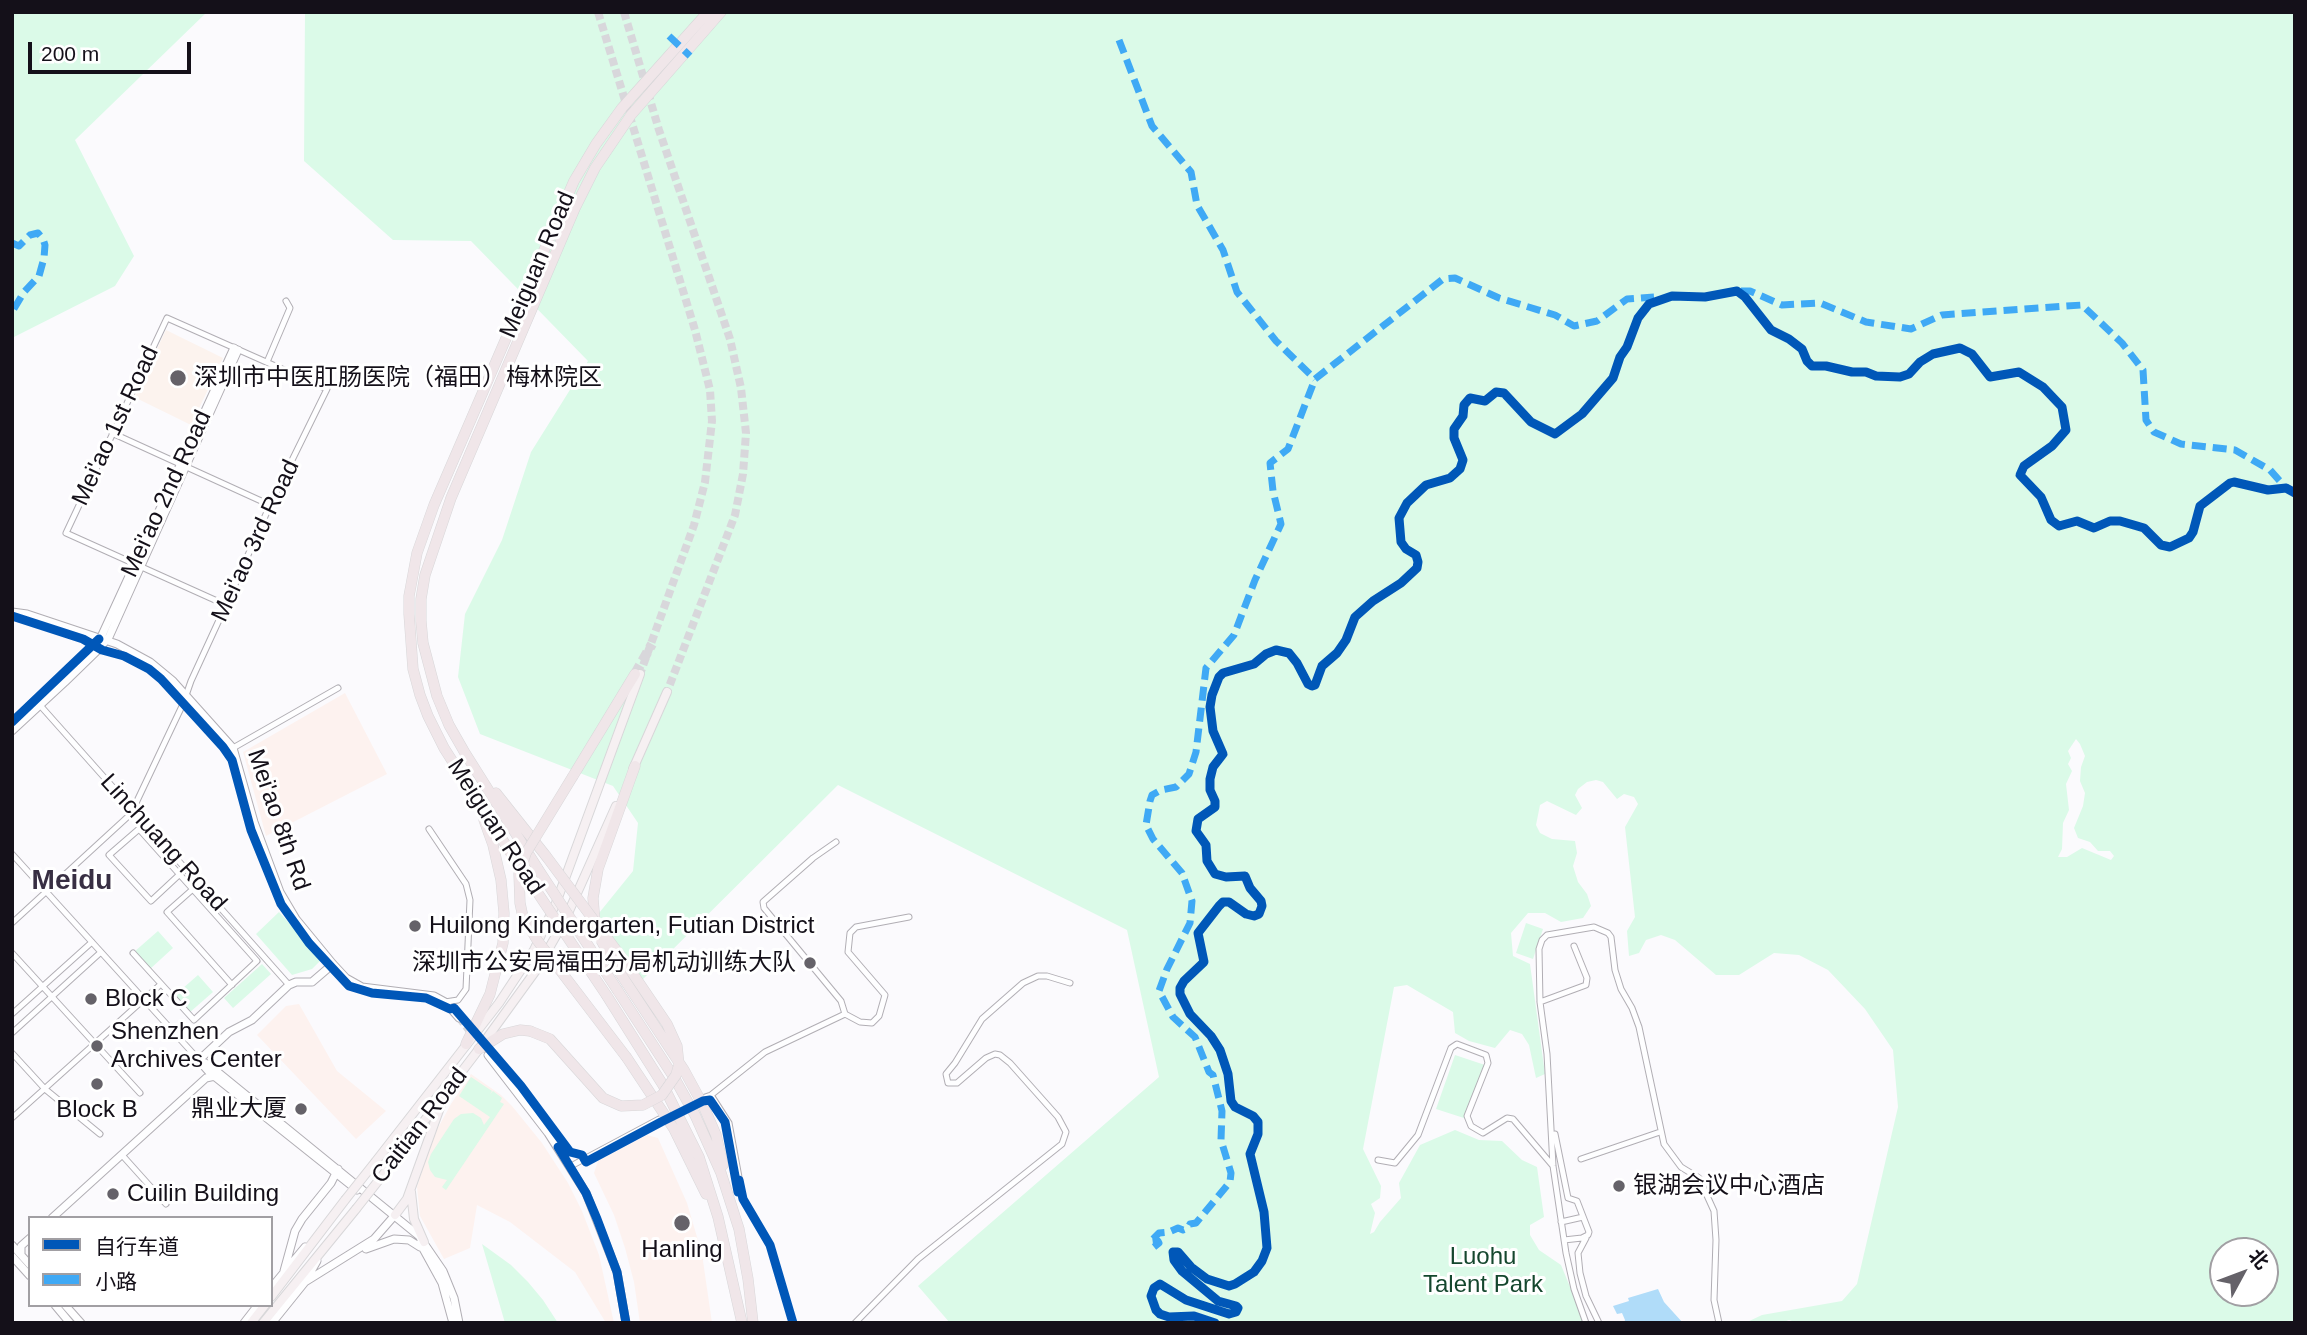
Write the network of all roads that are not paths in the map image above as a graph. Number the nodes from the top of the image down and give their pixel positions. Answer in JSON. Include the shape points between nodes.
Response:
{"nodes":[{"id":1,"x":708,"y":12,"type":"edge"},
{"id":2,"x":721,"y":12,"type":"edge"},
{"id":3,"x":286,"y":301,"type":"dead end"},
{"id":4,"x":236,"y":349,"type":"junction"},
{"id":5,"x":267,"y":362,"type":"junction"},
{"id":6,"x":112,"y":433,"type":"junction"},
{"id":7,"x":183,"y":465,"type":"junction"},
{"id":8,"x":270,"y":505,"type":"junction"},
{"id":9,"x":138,"y":565,"type":"junction"},
{"id":10,"x":226,"y":605,"type":"junction"},
{"id":11,"x":12,"y":612,"type":"edge"},
{"id":12,"x":102,"y":640,"type":"junction"},
{"id":13,"x":637,"y":674,"type":"joint"},
{"id":14,"x":338,"y":688,"type":"dead end"},
{"id":15,"x":667,"y":692,"type":"tunnel mouth"},
{"id":16,"x":186,"y":694,"type":"junction"},
{"id":17,"x":38,"y":703,"type":"junction"},
{"id":18,"x":12,"y":722,"type":"edge"},
{"id":19,"x":12,"y":731,"type":"edge"},
{"id":20,"x":233,"y":748,"type":"junction"},
{"id":21,"x":465,"y":753,"type":"junction"},
{"id":22,"x":635,"y":766,"type":"junction"},
{"id":23,"x":466,"y":785,"type":"junction"},
{"id":24,"x":134,"y":811,"type":"junction"},
{"id":25,"x":429,"y":829,"type":"dead end"},
{"id":26,"x":836,"y":842,"type":"dead end"},
{"id":27,"x":12,"y":854,"type":"edge"},
{"id":28,"x":180,"y":874,"type":"junction"},
{"id":29,"x":193,"y":889,"type":"junction"},
{"id":30,"x":47,"y":892,"type":"junction"},
{"id":31,"x":909,"y":917,"type":"dead end"},
{"id":32,"x":12,"y":923,"type":"edge"},
{"id":33,"x":92,"y":942,"type":"junction"},
{"id":34,"x":1574,"y":946,"type":"dead end"},
{"id":35,"x":12,"y":953,"type":"edge"},
{"id":36,"x":100,"y":953,"type":"junction"},
{"id":37,"x":133,"y":953,"type":"dead end"},
{"id":38,"x":333,"y":964,"type":"junction"},
{"id":39,"x":1070,"y":983,"type":"dead end"},
{"id":40,"x":161,"y":984,"type":"junction"},
{"id":41,"x":232,"y":985,"type":"junction"},
{"id":42,"x":289,"y":985,"type":"junction"},
{"id":43,"x":43,"y":986,"type":"junction"},
{"id":44,"x":52,"y":996,"type":"junction"},
{"id":45,"x":144,"y":1000,"type":"junction"},
{"id":46,"x":445,"y":1002,"type":"junction"},
{"id":47,"x":1540,"y":1002,"type":"junction"},
{"id":48,"x":12,"y":1014,"type":"edge"},
{"id":49,"x":845,"y":1014,"type":"junction"},
{"id":50,"x":459,"y":1018,"type":"tunnel mouth"},
{"id":51,"x":12,"y":1032,"type":"edge"},
{"id":52,"x":95,"y":1044,"type":"junction"},
{"id":53,"x":466,"y":1044,"type":"junction"},
{"id":54,"x":484,"y":1052,"type":"junction"},
{"id":55,"x":12,"y":1053,"type":"edge"},
{"id":56,"x":199,"y":1060,"type":"junction"},
{"id":57,"x":215,"y":1076,"type":"junction"},
{"id":58,"x":45,"y":1089,"type":"junction"},
{"id":59,"x":446,"y":1092,"type":"junction"},
{"id":60,"x":140,"y":1093,"type":"dead end"},
{"id":61,"x":711,"y":1095,"type":"junction"},
{"id":62,"x":702,"y":1101,"type":"junction"},
{"id":63,"x":12,"y":1118,"type":"edge"},
{"id":64,"x":659,"y":1119,"type":"dead end"},
{"id":65,"x":1552,"y":1121,"type":"junction"},
{"id":66,"x":1660,"y":1132,"type":"junction"},
{"id":67,"x":100,"y":1134,"type":"dead end"},
{"id":68,"x":122,"y":1154,"type":"junction"},
{"id":69,"x":1581,"y":1159,"type":"dead end"},
{"id":70,"x":1378,"y":1160,"type":"dead end"},
{"id":71,"x":571,"y":1166,"type":"junction"},
{"id":72,"x":1553,"y":1166,"type":"junction"},
{"id":73,"x":337,"y":1171,"type":"junction"},
{"id":74,"x":411,"y":1186,"type":"junction"},
{"id":75,"x":727,"y":1189,"type":"junction"},
{"id":76,"x":743,"y":1199,"type":"junction"},
{"id":77,"x":166,"y":1204,"type":"dead end"},
{"id":78,"x":734,"y":1208,"type":"junction"},
{"id":79,"x":338,"y":1209,"type":"junction"},
{"id":80,"x":54,"y":1216,"type":"edge"},
{"id":81,"x":394,"y":1217,"type":"junction"},
{"id":82,"x":718,"y":1217,"type":"junction"},
{"id":83,"x":1583,"y":1217,"type":"junction"},
{"id":84,"x":1561,"y":1222,"type":"junction"},
{"id":85,"x":1587,"y":1236,"type":"junction"},
{"id":86,"x":28,"y":1240,"type":"edge"},
{"id":87,"x":1564,"y":1240,"type":"junction"},
{"id":88,"x":424,"y":1242,"type":"junction"},
{"id":89,"x":12,"y":1245,"type":"edge"},
{"id":90,"x":326,"y":1245,"type":"junction"},
{"id":91,"x":355,"y":1251,"type":"junction"},
{"id":92,"x":427,"y":1254,"type":"junction"},
{"id":93,"x":15,"y":1257,"type":"edge"},
{"id":94,"x":284,"y":1271,"type":"junction"},
{"id":95,"x":28,"y":1273,"type":"edge"},
{"id":96,"x":305,"y":1282,"type":"junction"},
{"id":97,"x":273,"y":1285,"type":"edge"},
{"id":98,"x":273,"y":1294,"type":"edge"},
{"id":99,"x":57,"y":1307,"type":"edge"},
{"id":100,"x":67,"y":1307,"type":"edge"},
{"id":101,"x":256,"y":1307,"type":"edge"},
{"id":102,"x":263,"y":1307,"type":"edge"},
{"id":103,"x":70,"y":1323,"type":"edge"},
{"id":104,"x":81,"y":1323,"type":"edge"},
{"id":105,"x":244,"y":1323,"type":"edge"},
{"id":106,"x":251,"y":1323,"type":"edge"},
{"id":107,"x":264,"y":1323,"type":"edge"},
{"id":108,"x":272,"y":1323,"type":"edge"},
{"id":109,"x":453,"y":1323,"type":"edge"},
{"id":110,"x":459,"y":1323,"type":"edge"},
{"id":111,"x":626,"y":1323,"type":"edge"},
{"id":112,"x":742,"y":1323,"type":"edge"},
{"id":113,"x":753,"y":1323,"type":"edge"},
{"id":114,"x":793,"y":1323,"type":"edge"},
{"id":115,"x":855,"y":1323,"type":"edge"},
{"id":116,"x":1587,"y":1323,"type":"edge"},
{"id":117,"x":1599,"y":1323,"type":"edge"},
{"id":118,"x":1719,"y":1323,"type":"edge"}],
"edges":[{"from":1,"to":23,"type":"highway","name":"Meiguan Road","via":[[622,108],[574,181],[417,554],[409,614],[413,669],[428,716]]},
{"from":2,"to":21,"type":"highway","name":"Meiguan Road","via":[[631,115],[595,168],[440,526],[425,575],[422,632],[437,696]]},
{"from":3,"to":5,"type":"street","via":[[290,308]]},
{"from":4,"to":5,"type":"street"},
{"from":4,"to":6,"type":"street","name":"Mei'ao 1st Road","via":[[167,318]]},
{"from":4,"to":7,"type":"street","name":"Mei'ao 2nd Road"},
{"from":5,"to":8,"type":"street","name":"Mei'ao 3rd Road","via":[[327,389]]},
{"from":6,"to":7,"type":"street"},
{"from":6,"to":9,"type":"street","name":"Mei'ao 1st Road","via":[[66,533]]},
{"from":7,"to":8,"type":"street"},
{"from":7,"to":9,"type":"street","name":"Mei'ao 2nd Road"},
{"from":8,"to":10,"type":"street","name":"Mei'ao 3rd Road"},
{"from":9,"to":10,"type":"street"},
{"from":9,"to":12,"type":"street","name":"Mei'ao 2nd Road"},
{"from":10,"to":16,"type":"street","name":"Mei'ao 3rd Road"},
{"from":11,"to":12,"type":"street","name":"Mei'ao 8th Rd"},
{"from":12,"to":16,"type":"street","name":"Mei'ao 8th Rd","via":[[150,662]]},
{"from":12,"to":17,"type":"street","name":"Mei'ao 2nd Road"},
{"from":13,"to":53,"type":"main road","name":"Caitian Road","via":[[545,927],[512,985]]},
{"from":13,"to":82,"type":"highway","bridge":true,"via":[[526,853],[519,874],[520,903],[537,940],[627,1058],[674,1129]]},
{"from":14,"to":20,"type":"street"},
{"from":15,"to":22,"type":"main road","name":"Caitian Road"},
{"from":16,"to":20,"type":"street","name":"Mei'ao 8th Rd"},
{"from":16,"to":24,"type":"street","name":"Mei'ao 3rd Road"},
{"from":17,"to":18,"type":"street"},
{"from":17,"to":19,"type":"street"},
{"from":17,"to":24,"type":"street","name":"Linchuang Road"},
{"from":20,"to":38,"type":"street","name":"Mei'ao 8th Rd","via":[[280,892]]},
{"from":21,"to":54,"type":"highway","bridge":true,"via":[[667,1024],[679,1065],[662,1095],[643,1105],[621,1107],[594,1090],[550,1039],[530,1031],[513,1031],[497,1037]]},
{"from":21,"to":75,"type":"highway","name":"Meiguan Road","bridge":true,"via":[[675,1079]]},
{"from":22,"to":54,"type":"main road","name":"Caitian Road","via":[[565,920]]},
{"from":22,"to":62,"type":"highway","bridge":true,"via":[[607,840],[595,883],[593,912],[616,967]]},
{"from":23,"to":53,"type":"highway","via":[[493,845],[504,913],[494,982]]},
{"from":23,"to":82,"type":"highway","name":"Meiguan Road","bridge":true,"via":[[663,1085],[690,1135]]},
{"from":24,"to":30,"type":"street"},
{"from":24,"to":42,"type":"street","name":"Linchuang Road"},
{"from":25,"to":46,"type":"street","via":[[466,884],[471,900],[466,989],[458,1000]]},
{"from":26,"to":49,"type":"street","via":[[763,902],[841,1001]]},
{"from":27,"to":30,"type":"street"},
{"from":28,"to":28,"type":"street","via":[[139,829],[109,855],[151,901]]},
{"from":28,"to":29,"type":"street"},
{"from":29,"to":41,"type":"street","via":[[257,961]]},
{"from":29,"to":41,"type":"street","via":[[167,912]]},
{"from":30,"to":32,"type":"street"},
{"from":30,"to":33,"type":"street"},
{"from":31,"to":49,"type":"street","via":[[856,927],[850,933],[848,952],[885,995],[872,1023]]},
{"from":33,"to":36,"type":"street"},
{"from":33,"to":43,"type":"street"},
{"from":34,"to":47,"type":"street","via":[[1586,985]]},
{"from":35,"to":43,"type":"street"},
{"from":36,"to":44,"type":"street"},
{"from":36,"to":45,"type":"street"},
{"from":37,"to":40,"type":"street"},
{"from":38,"to":42,"type":"street","via":[[312,982]]},
{"from":38,"to":46,"type":"street","name":"Mei'ao 8th Rd","via":[[362,987],[428,994]]},
{"from":39,"to":115,"type":"street","via":[[1047,976],[1023,983],[982,1019],[946,1074],[948,1083],[957,1083],[986,1058],[1000,1055],[1058,1117],[1064,1126],[1062,1143],[918,1259]]},
{"from":40,"to":41,"type":"street","via":[[194,1020]]},
{"from":40,"to":45,"type":"street"},
{"from":42,"to":56,"type":"street"},
{"from":43,"to":44,"type":"street"},
{"from":43,"to":48,"type":"street"},
{"from":44,"to":51,"type":"street"},
{"from":44,"to":52,"type":"street"},
{"from":45,"to":52,"type":"street"},
{"from":45,"to":56,"type":"street"},
{"from":46,"to":50,"type":"street"},
{"from":47,"to":65,"type":"street"},
{"from":47,"to":66,"type":"street","via":[[1539,949],[1547,934],[1594,926],[1608,933],[1621,989],[1639,1027]]},
{"from":49,"to":61,"type":"street","via":[[765,1052]]},
{"from":52,"to":58,"type":"street"},
{"from":52,"to":60,"type":"street"},
{"from":53,"to":79,"type":"main road","name":"Caitian Road","bridge":true},
{"from":54,"to":59,"type":"main road","name":"Caitian Road"},
{"from":54,"to":71,"type":"street"},
{"from":55,"to":58,"type":"street"},
{"from":56,"to":57,"type":"street"},
{"from":56,"to":73,"type":"street"},
{"from":57,"to":68,"type":"street","via":[[206,1078]]},
{"from":57,"to":73,"type":"street"},
{"from":58,"to":63,"type":"street"},
{"from":58,"to":67,"type":"street"},
{"from":59,"to":74,"type":"main road"},
{"from":59,"to":90,"type":"main road","name":"Caitian Road","bridge":true},
{"from":61,"to":62,"type":"street"},
{"from":61,"to":76,"type":"street","via":[[731,1130]]},
{"from":62,"to":75,"type":"highway","via":[[716,1135]]},
{"from":64,"to":71,"type":"street"},
{"from":65,"to":72,"type":"street"},
{"from":65,"to":83,"type":"street","via":[[1566,1192],[1569,1199],[1575,1198]]},
{"from":66,"to":69,"type":"street"},
{"from":66,"to":118,"type":"street","via":[[1675,1160],[1699,1178],[1716,1219],[1714,1300]]},
{"from":68,"to":77,"type":"street"},
{"from":68,"to":80,"type":"street"},
{"from":70,"to":72,"type":"street","via":[[1395,1163],[1418,1135],[1451,1048],[1457,1044],[1486,1055],[1488,1063],[1467,1116],[1471,1126],[1488,1132],[1510,1117]]},
{"from":71,"to":111,"type":"street","via":[[608,1246]]},
{"from":72,"to":84,"type":"street"},
{"from":73,"to":81,"type":"street"},
{"from":73,"to":94,"type":"street","via":[[295,1231]]},
{"from":74,"to":81,"type":"main road"},
{"from":74,"to":88,"type":"main road","via":[[414,1219]]},
{"from":75,"to":78,"type":"highway"},
{"from":76,"to":78,"type":"street"},
{"from":76,"to":114,"type":"street","via":[[770,1245]]},
{"from":78,"to":113,"type":"highway"},
{"from":79,"to":94,"type":"street"},
{"from":79,"to":98,"type":"main road","name":"Caitian Road"},
{"from":81,"to":88,"type":"street"},
{"from":81,"to":91,"type":"street","via":[[379,1235]]},
{"from":81,"to":92,"type":"street"},
{"from":82,"to":112,"type":"highway"},
{"from":83,"to":84,"type":"street"},
{"from":83,"to":85,"type":"street"},
{"from":84,"to":87,"type":"street"},
{"from":85,"to":87,"type":"street"},
{"from":85,"to":117,"type":"street","via":[[1578,1253],[1580,1273]]},
{"from":86,"to":93,"type":"street"},
{"from":87,"to":116,"type":"street"},
{"from":88,"to":110,"type":"street","via":[[443,1271]]},
{"from":89,"to":93,"type":"street"},
{"from":90,"to":96,"type":"street"},
{"from":90,"to":107,"type":"main road","name":"Caitian Road"},
{"from":91,"to":92,"type":"street","via":[[401,1239]]},
{"from":91,"to":96,"type":"street"},
{"from":92,"to":109,"type":"street","via":[[445,1291]]},
{"from":93,"to":95,"type":"street"},
{"from":94,"to":97,"type":"street"},
{"from":96,"to":108,"type":"street"},
{"from":99,"to":103,"type":"street"},
{"from":100,"to":104,"type":"street"},
{"from":101,"to":105,"type":"street"},
{"from":102,"to":106,"type":"main road"}]}
